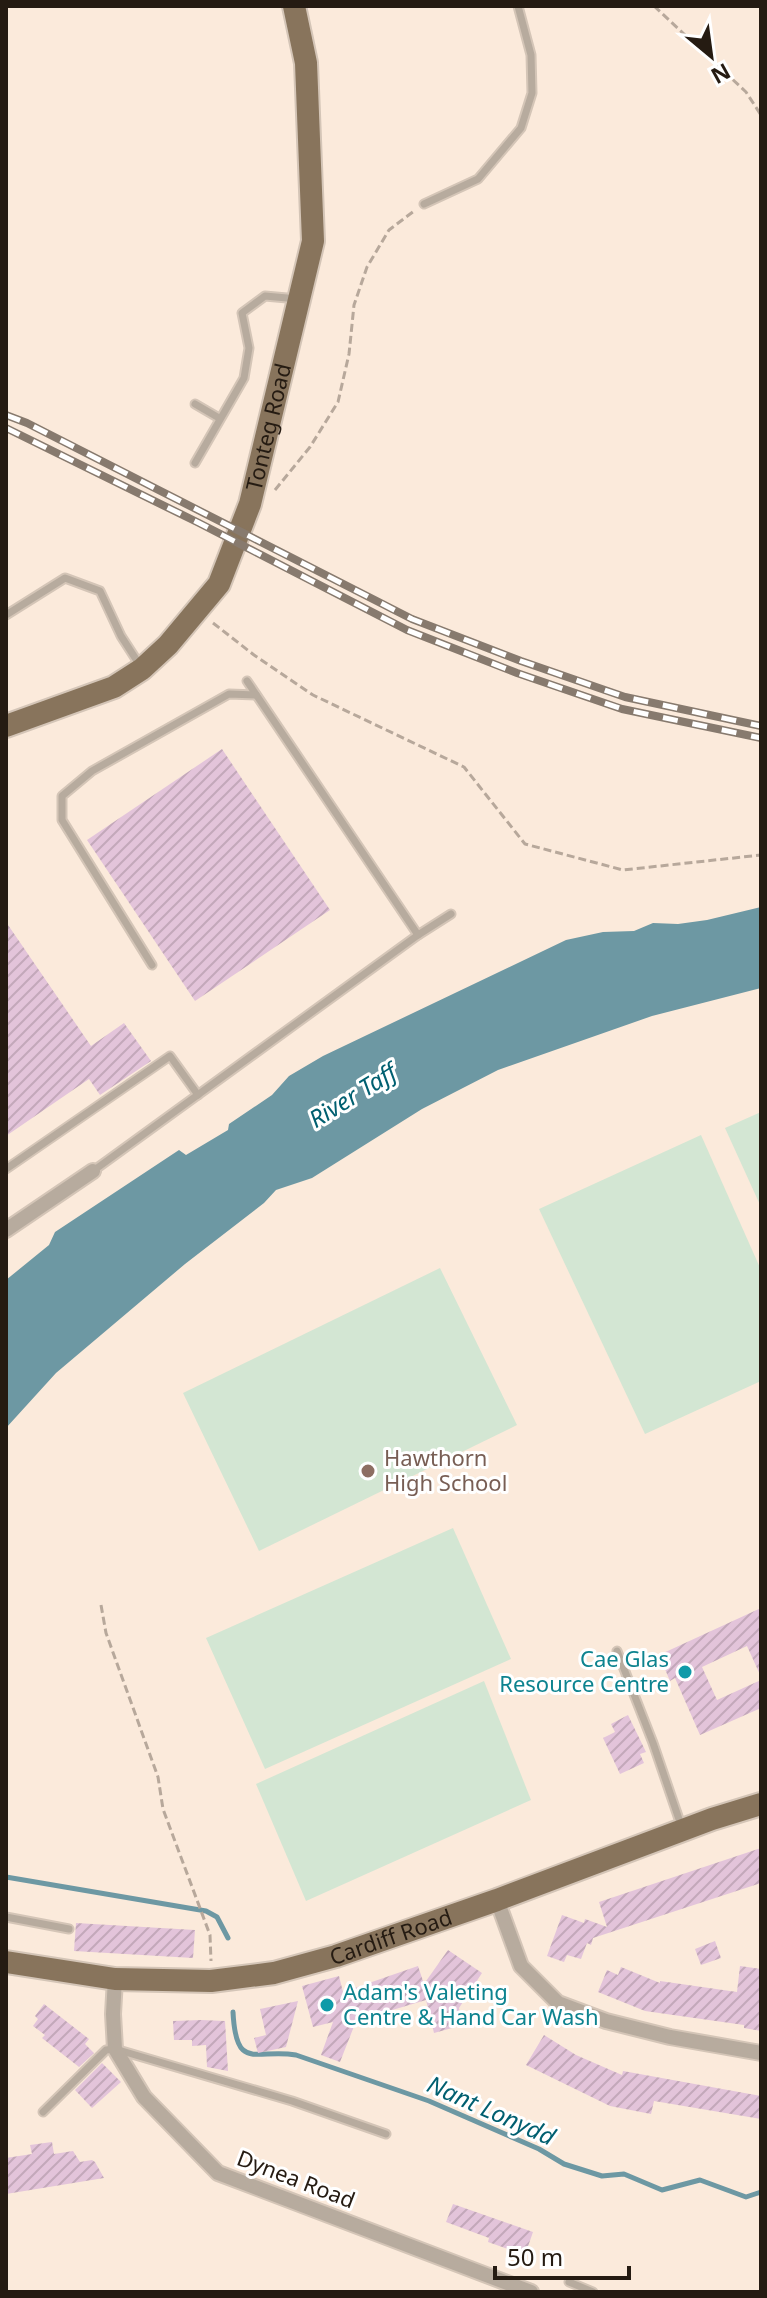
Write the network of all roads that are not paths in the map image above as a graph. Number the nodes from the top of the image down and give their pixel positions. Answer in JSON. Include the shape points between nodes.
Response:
{"nodes":[{"id":1,"x":294,"y":6,"type":"edge"},
{"id":2,"x":518,"y":6,"type":"edge"},
{"id":3,"x":424,"y":204,"type":"road end"},
{"id":4,"x":301,"y":299,"type":"junction"},
{"id":5,"x":195,"y":404,"type":"dead end"},
{"id":6,"x":219,"y":418,"type":"junction"},
{"id":7,"x":195,"y":463,"type":"dead end"},
{"id":8,"x":6,"y":615,"type":"edge"},
{"id":9,"x":142,"y":669,"type":"junction"},
{"id":10,"x":247,"y":681,"type":"dead end"},
{"id":11,"x":256,"y":695,"type":"junction"},
{"id":12,"x":6,"y":726,"type":"edge"},
{"id":13,"x":451,"y":914,"type":"dead end"},
{"id":14,"x":418,"y":935,"type":"junction"},
{"id":15,"x":152,"y":965,"type":"dead end"},
{"id":16,"x":198,"y":1095,"type":"junction"},
{"id":17,"x":6,"y":1169,"type":"edge"},
{"id":18,"x":93,"y":1171,"type":"joint"},
{"id":19,"x":6,"y":1230,"type":"edge"},
{"id":20,"x":617,"y":1651,"type":"dead end"},
{"id":21,"x":761,"y":1804,"type":"edge"},
{"id":22,"x":682,"y":1830,"type":"junction"},
{"id":23,"x":497,"y":1900,"type":"junction"},
{"id":24,"x":6,"y":1917,"type":"edge"},
{"id":25,"x":69,"y":1929,"type":"dead end"},
{"id":26,"x":6,"y":1962,"type":"edge"},
{"id":27,"x":115,"y":1979,"type":"junction"},
{"id":28,"x":115,"y":2049,"type":"junction"},
{"id":29,"x":761,"y":2053,"type":"edge"},
{"id":30,"x":43,"y":2112,"type":"dead end"},
{"id":31,"x":386,"y":2134,"type":"dead end"},
{"id":32,"x":569,"y":2282,"type":"dead end"},
{"id":33,"x":531,"y":2292,"type":"edge"},
{"id":34,"x":593,"y":2292,"type":"edge"}],
"edges":[{"from":1,"to":4,"type":"main road","name":"Tonteg Road","via":[[306,63],[313,241]]},
{"from":2,"to":3,"type":"lane","via":[[531,55],[532,93],[521,128],[478,179]]},
{"from":4,"to":6,"type":"lane","via":[[265,296],[242,313],[249,348],[244,378]]},
{"from":4,"to":9,"type":"main road","name":"Tonteg Road","via":[[250,504],[219,584]]},
{"from":5,"to":6,"type":"lane"},
{"from":6,"to":7,"type":"lane"},
{"from":8,"to":9,"type":"lane","via":[[65,578],[100,591]]},
{"from":9,"to":12,"type":"main road","name":"Tonteg Road","via":[[114,687]]},
{"from":10,"to":11,"type":"lane"},
{"from":11,"to":14,"type":"lane"},
{"from":11,"to":15,"type":"lane","via":[[229,694],[92,771],[62,796],[62,820]]},
{"from":13,"to":14,"type":"lane"},
{"from":14,"to":16,"type":"lane"},
{"from":16,"to":17,"type":"lane","via":[[170,1056]]},
{"from":16,"to":18,"type":"lane"},
{"from":18,"to":19,"type":"street"},
{"from":20,"to":22,"type":"lane"},
{"from":21,"to":22,"type":"main road","name":"Cardiff Road"},
{"from":22,"to":23,"type":"main road","name":"Cardiff Road"},
{"from":23,"to":27,"type":"main road","name":"Cardiff Road","via":[[274,1973],[211,1981]]},
{"from":23,"to":29,"type":"street","via":[[521,1966],[558,2003],[670,2037]]},
{"from":24,"to":25,"type":"lane"},
{"from":26,"to":27,"type":"main road","name":"Cardiff Road"},
{"from":27,"to":28,"type":"street","name":"Dynea Road"},
{"from":28,"to":30,"type":"lane","via":[[106,2050]]},
{"from":28,"to":31,"type":"lane"},
{"from":28,"to":33,"type":"street","name":"Dynea Road","via":[[144,2097],[218,2173]]},
{"from":32,"to":34,"type":"lane"}]}
